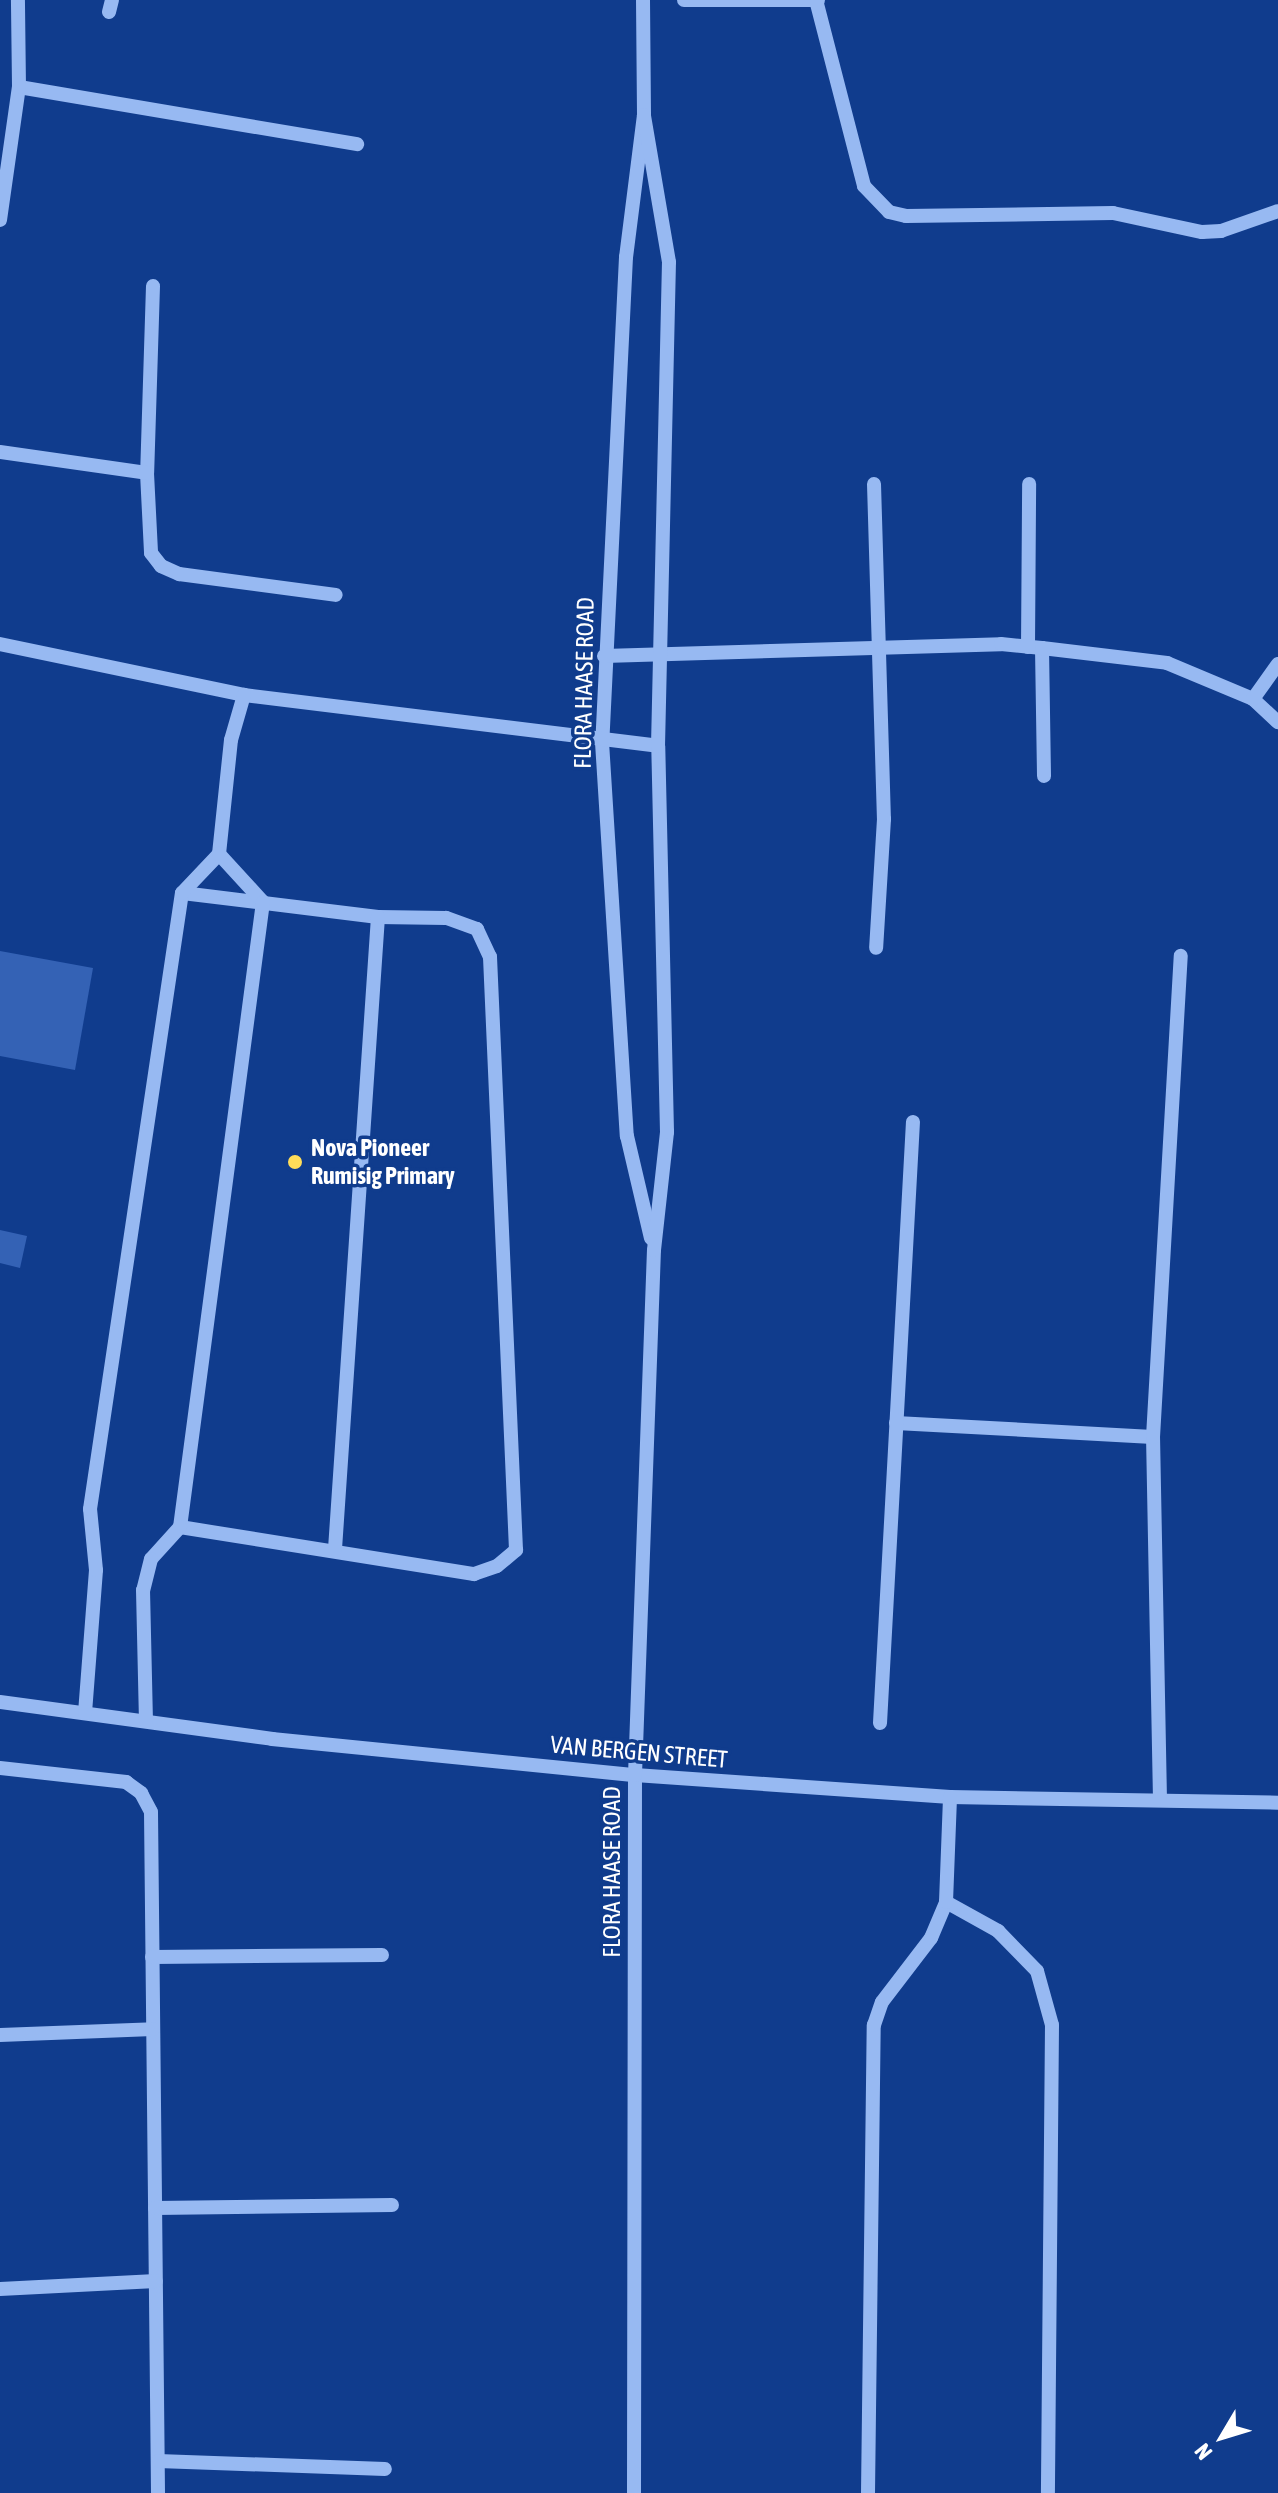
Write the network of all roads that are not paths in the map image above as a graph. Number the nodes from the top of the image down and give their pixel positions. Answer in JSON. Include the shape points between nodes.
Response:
{"nodes":[{"id":1,"x":18,"y":0,"type":"edge"},
{"id":2,"x":643,"y":0,"type":"edge"},
{"id":3,"x":684,"y":0,"type":"edge"},
{"id":4,"x":817,"y":0,"type":"edge"},
{"id":5,"x":19,"y":87,"type":"junction"},
{"id":6,"x":644,"y":115,"type":"junction"},
{"id":7,"x":357,"y":144,"type":"dead end"},
{"id":8,"x":1278,"y":211,"type":"edge"},
{"id":9,"x":0,"y":220,"type":"edge"},
{"id":10,"x":153,"y":286,"type":"dead end"},
{"id":11,"x":0,"y":452,"type":"edge"},
{"id":12,"x":147,"y":473,"type":"junction"},
{"id":13,"x":874,"y":484,"type":"dead end"},
{"id":14,"x":1029,"y":484,"type":"dead end"},
{"id":15,"x":336,"y":595,"type":"dead end"},
{"id":16,"x":0,"y":644,"type":"edge"},
{"id":17,"x":879,"y":647,"type":"junction"},
{"id":18,"x":1035,"y":647,"type":"junction"},
{"id":19,"x":661,"y":654,"type":"junction"},
{"id":20,"x":604,"y":656,"type":"junction"},
{"id":21,"x":1278,"y":664,"type":"edge"},
{"id":22,"x":244,"y":695,"type":"junction"},
{"id":23,"x":1253,"y":699,"type":"junction"},
{"id":24,"x":1278,"y":722,"type":"edge"},
{"id":25,"x":602,"y":742,"type":"junction"},
{"id":26,"x":658,"y":746,"type":"junction"},
{"id":27,"x":1044,"y":776,"type":"dead end"},
{"id":28,"x":219,"y":854,"type":"junction"},
{"id":29,"x":182,"y":893,"type":"junction"},
{"id":30,"x":263,"y":902,"type":"junction"},
{"id":31,"x":378,"y":917,"type":"junction"},
{"id":32,"x":876,"y":948,"type":"dead end"},
{"id":33,"x":1181,"y":956,"type":"dead end"},
{"id":34,"x":913,"y":1122,"type":"dead end"},
{"id":35,"x":654,"y":1250,"type":"junction"},
{"id":36,"x":896,"y":1423,"type":"junction"},
{"id":37,"x":1153,"y":1437,"type":"junction"},
{"id":38,"x":180,"y":1527,"type":"junction"},
{"id":39,"x":335,"y":1549,"type":"junction"},
{"id":40,"x":0,"y":1702,"type":"edge"},
{"id":41,"x":85,"y":1713,"type":"junction"},
{"id":42,"x":146,"y":1721,"type":"junction"},
{"id":43,"x":880,"y":1723,"type":"dead end"},
{"id":44,"x":0,"y":1768,"type":"edge"},
{"id":45,"x":635,"y":1775,"type":"junction"},
{"id":46,"x":950,"y":1797,"type":"junction"},
{"id":47,"x":1160,"y":1800,"type":"junction"},
{"id":48,"x":1278,"y":1803,"type":"edge"},
{"id":49,"x":946,"y":1902,"type":"junction"},
{"id":50,"x":382,"y":1955,"type":"dead end"},
{"id":51,"x":152,"y":1957,"type":"junction"},
{"id":52,"x":153,"y":2029,"type":"junction"},
{"id":53,"x":0,"y":2035,"type":"edge"},
{"id":54,"x":392,"y":2205,"type":"dead end"},
{"id":55,"x":155,"y":2208,"type":"junction"},
{"id":56,"x":156,"y":2281,"type":"junction"},
{"id":57,"x":0,"y":2289,"type":"edge"},
{"id":58,"x":158,"y":2461,"type":"junction"},
{"id":59,"x":385,"y":2469,"type":"dead end"},
{"id":60,"x":158,"y":2493,"type":"edge"},
{"id":61,"x":634,"y":2493,"type":"edge"},
{"id":62,"x":868,"y":2493,"type":"edge"},
{"id":63,"x":1048,"y":2493,"type":"edge"}],
"edges":[{"from":1,"to":5,"type":"street"},
{"from":2,"to":6,"type":"street","name":"FLORA HAASE ROAD"},
{"from":3,"to":4,"type":"street"},
{"from":4,"to":8,"type":"street","via":[[864,186],[889,212],[1113,213],[1202,232],[1221,231]]},
{"from":5,"to":7,"type":"street"},
{"from":5,"to":9,"type":"street"},
{"from":6,"to":19,"type":"street","name":"FLORA HAASE ROAD","via":[[669,262]]},
{"from":6,"to":20,"type":"street","name":"FLORA HAASE ROAD","via":[[626,257]]},
{"from":10,"to":12,"type":"street"},
{"from":11,"to":12,"type":"street"},
{"from":12,"to":15,"type":"street","via":[[147,538],[161,566],[179,574]]},
{"from":13,"to":17,"type":"street"},
{"from":14,"to":18,"type":"street"},
{"from":16,"to":22,"type":"street"},
{"from":17,"to":18,"type":"street"},
{"from":17,"to":19,"type":"street"},
{"from":17,"to":32,"type":"street","via":[[884,819]]},
{"from":18,"to":23,"type":"street","via":[[1167,663]]},
{"from":18,"to":27,"type":"street"},
{"from":19,"to":20,"type":"street"},
{"from":19,"to":26,"type":"street","name":"FLORA HAASE ROAD"},
{"from":20,"to":25,"type":"street","name":"FLORA HAASE ROAD"},
{"from":21,"to":23,"type":"street"},
{"from":22,"to":25,"type":"street"},
{"from":22,"to":28,"type":"street","via":[[231,740]]},
{"from":23,"to":24,"type":"street"},
{"from":25,"to":26,"type":"street"},
{"from":25,"to":35,"type":"street","name":"FLORA HAASE ROAD","via":[[627,1136]]},
{"from":26,"to":35,"type":"street","name":"FLORA HAASE ROAD","via":[[667,1132]]},
{"from":28,"to":29,"type":"street"},
{"from":28,"to":30,"type":"street"},
{"from":29,"to":30,"type":"street"},
{"from":29,"to":41,"type":"street","via":[[90,1509],[96,1570]]},
{"from":30,"to":31,"type":"street"},
{"from":30,"to":38,"type":"street"},
{"from":31,"to":39,"type":"street"},
{"from":31,"to":39,"type":"street","via":[[446,918],[477,929],[490,957],[516,1550],[497,1566],[474,1574]]},
{"from":33,"to":37,"type":"street"},
{"from":34,"to":36,"type":"street"},
{"from":35,"to":45,"type":"street","name":"FLORA HAASE ROAD"},
{"from":36,"to":37,"type":"street"},
{"from":36,"to":43,"type":"street"},
{"from":37,"to":47,"type":"street"},
{"from":38,"to":39,"type":"street"},
{"from":38,"to":42,"type":"street","via":[[151,1559],[143,1590]]},
{"from":40,"to":41,"type":"street","name":"VAN BERGEN STREET"},
{"from":41,"to":42,"type":"street","name":"VAN BERGEN STREET"},
{"from":42,"to":45,"type":"street","name":"VAN BERGEN STREET","via":[[272,1739]]},
{"from":44,"to":51,"type":"street","via":[[126,1782],[141,1793],[151,1812]]},
{"from":45,"to":46,"type":"street","name":"VAN BERGEN STREET"},
{"from":45,"to":61,"type":"street","name":"FLORA HAASE ROAD"},
{"from":46,"to":47,"type":"street","name":"VAN BERGEN STREET"},
{"from":46,"to":49,"type":"street"},
{"from":47,"to":48,"type":"street","name":"VAN BERGEN STREET"},
{"from":49,"to":62,"type":"street","via":[[931,1938],[882,2002],[874,2025]]},
{"from":49,"to":63,"type":"street","via":[[998,1931],[1037,1971],[1052,2025]]},
{"from":50,"to":51,"type":"street"},
{"from":51,"to":52,"type":"street"},
{"from":52,"to":53,"type":"street"},
{"from":52,"to":55,"type":"street"},
{"from":54,"to":55,"type":"street"},
{"from":55,"to":56,"type":"street"},
{"from":56,"to":57,"type":"street"},
{"from":56,"to":58,"type":"street"},
{"from":58,"to":59,"type":"street"},
{"from":58,"to":60,"type":"street"}]}
